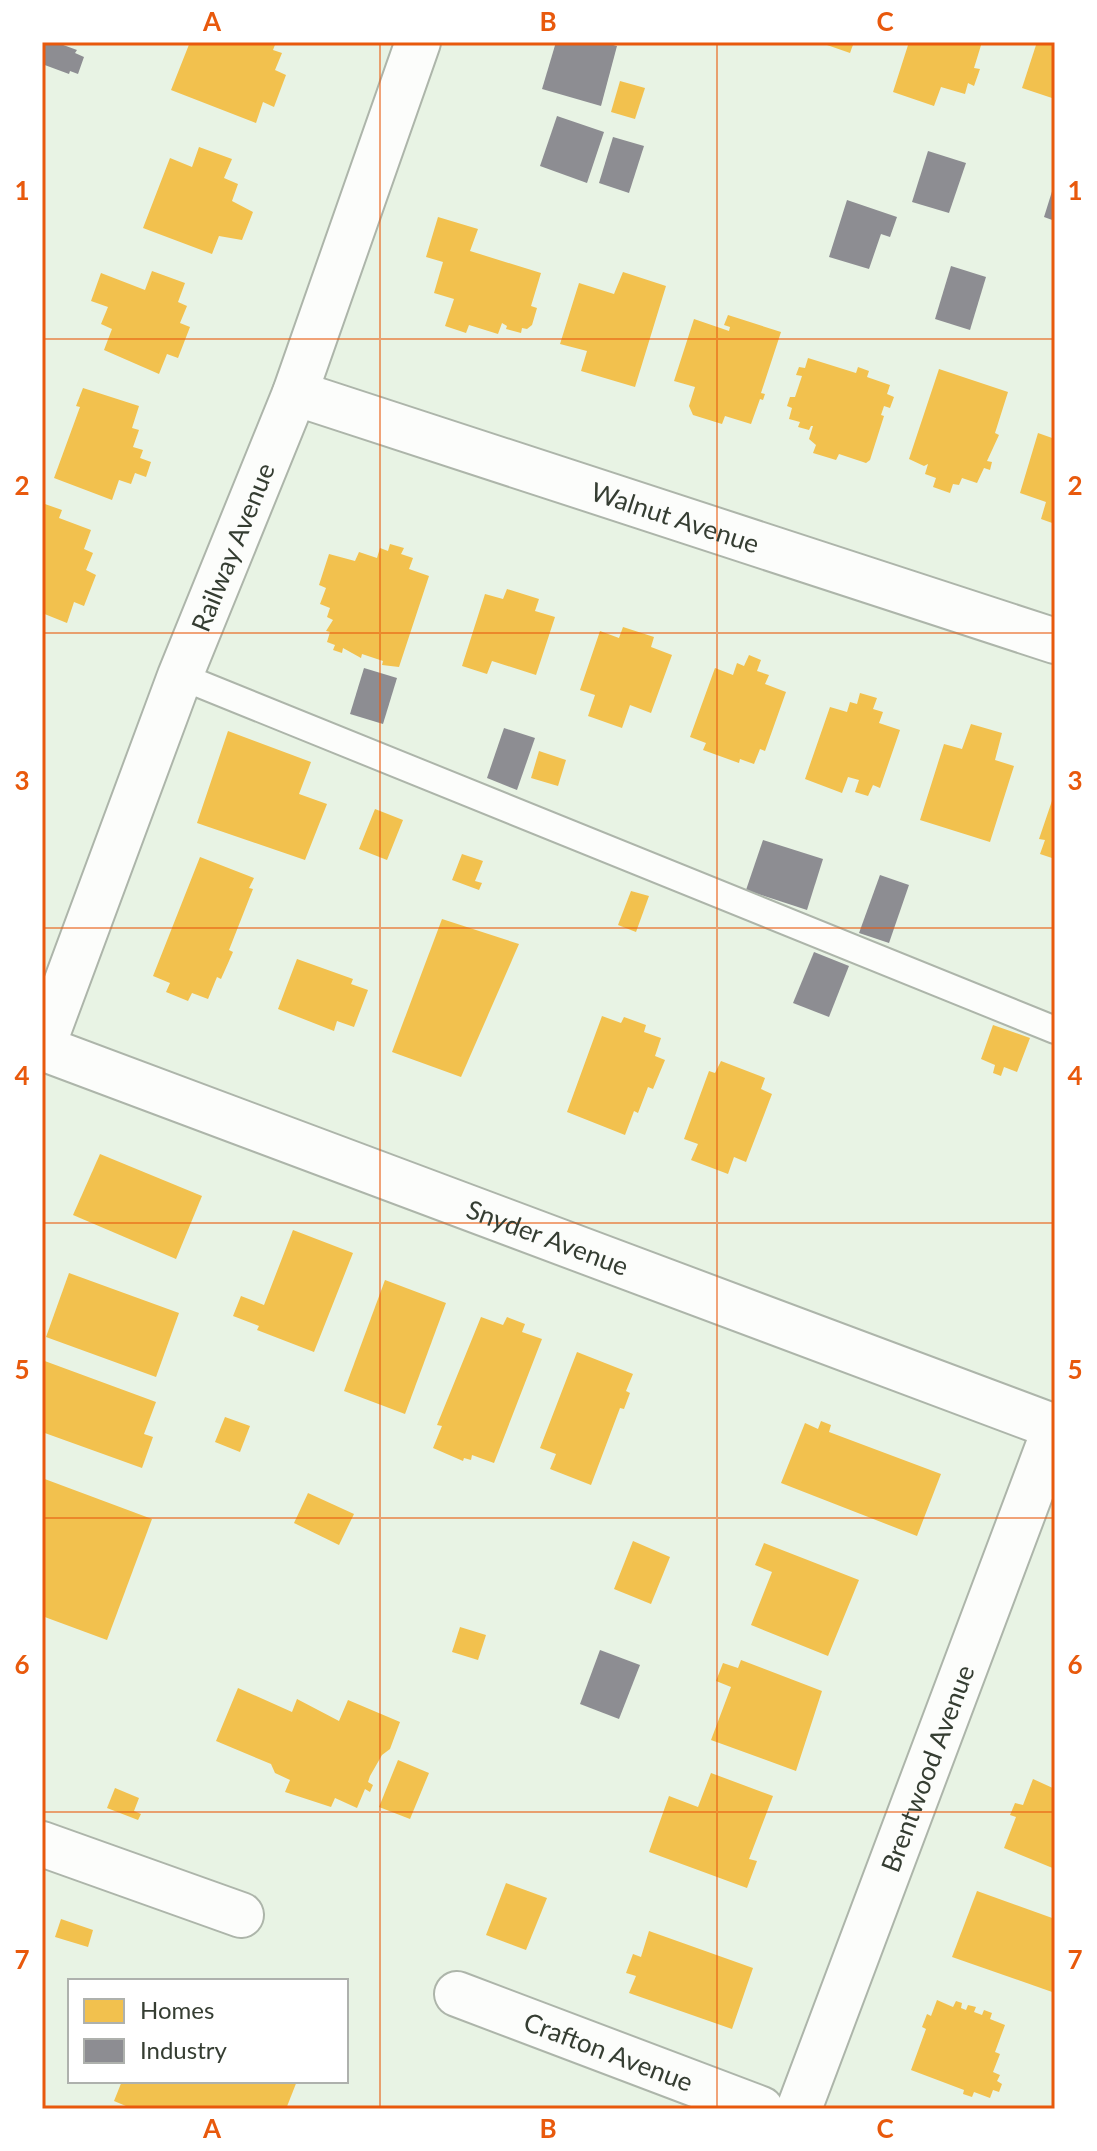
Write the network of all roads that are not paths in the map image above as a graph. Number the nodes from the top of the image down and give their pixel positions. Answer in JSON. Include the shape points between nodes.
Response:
{"nodes":[{"id":1,"x":418,"y":42,"type":"edge"},
{"id":2,"x":295,"y":393,"type":"junction"},
{"id":3,"x":1055,"y":641,"type":"edge"},
{"id":4,"x":180,"y":676,"type":"junction"},
{"id":5,"x":1055,"y":1030,"type":"edge"},
{"id":6,"x":42,"y":1048,"type":"edge"},
{"id":7,"x":1055,"y":1428,"type":"edge"},
{"id":8,"x":42,"y":1844,"type":"edge"},
{"id":9,"x":241,"y":1915,"type":"dead end"},
{"id":10,"x":457,"y":1994,"type":"dead end"},
{"id":11,"x":761,"y":2109,"type":"edge"},
{"id":12,"x":799,"y":2109,"type":"edge"}],
"edges":[{"from":1,"to":2,"type":"street","name":"Railway Avenue"},
{"from":2,"to":3,"type":"street","name":"Walnut Avenue"},
{"from":2,"to":4,"type":"street","name":"Railway Avenue"},
{"from":4,"to":5,"type":"lane"},
{"from":4,"to":6,"type":"street","name":"Railway Avenue"},
{"from":6,"to":7,"type":"street","name":"Snyder Avenue"},
{"from":7,"to":12,"type":"street","name":"Brentwood Avenue"},
{"from":8,"to":9,"type":"street"},
{"from":10,"to":11,"type":"street","name":"Crafton Avenue"}]}
